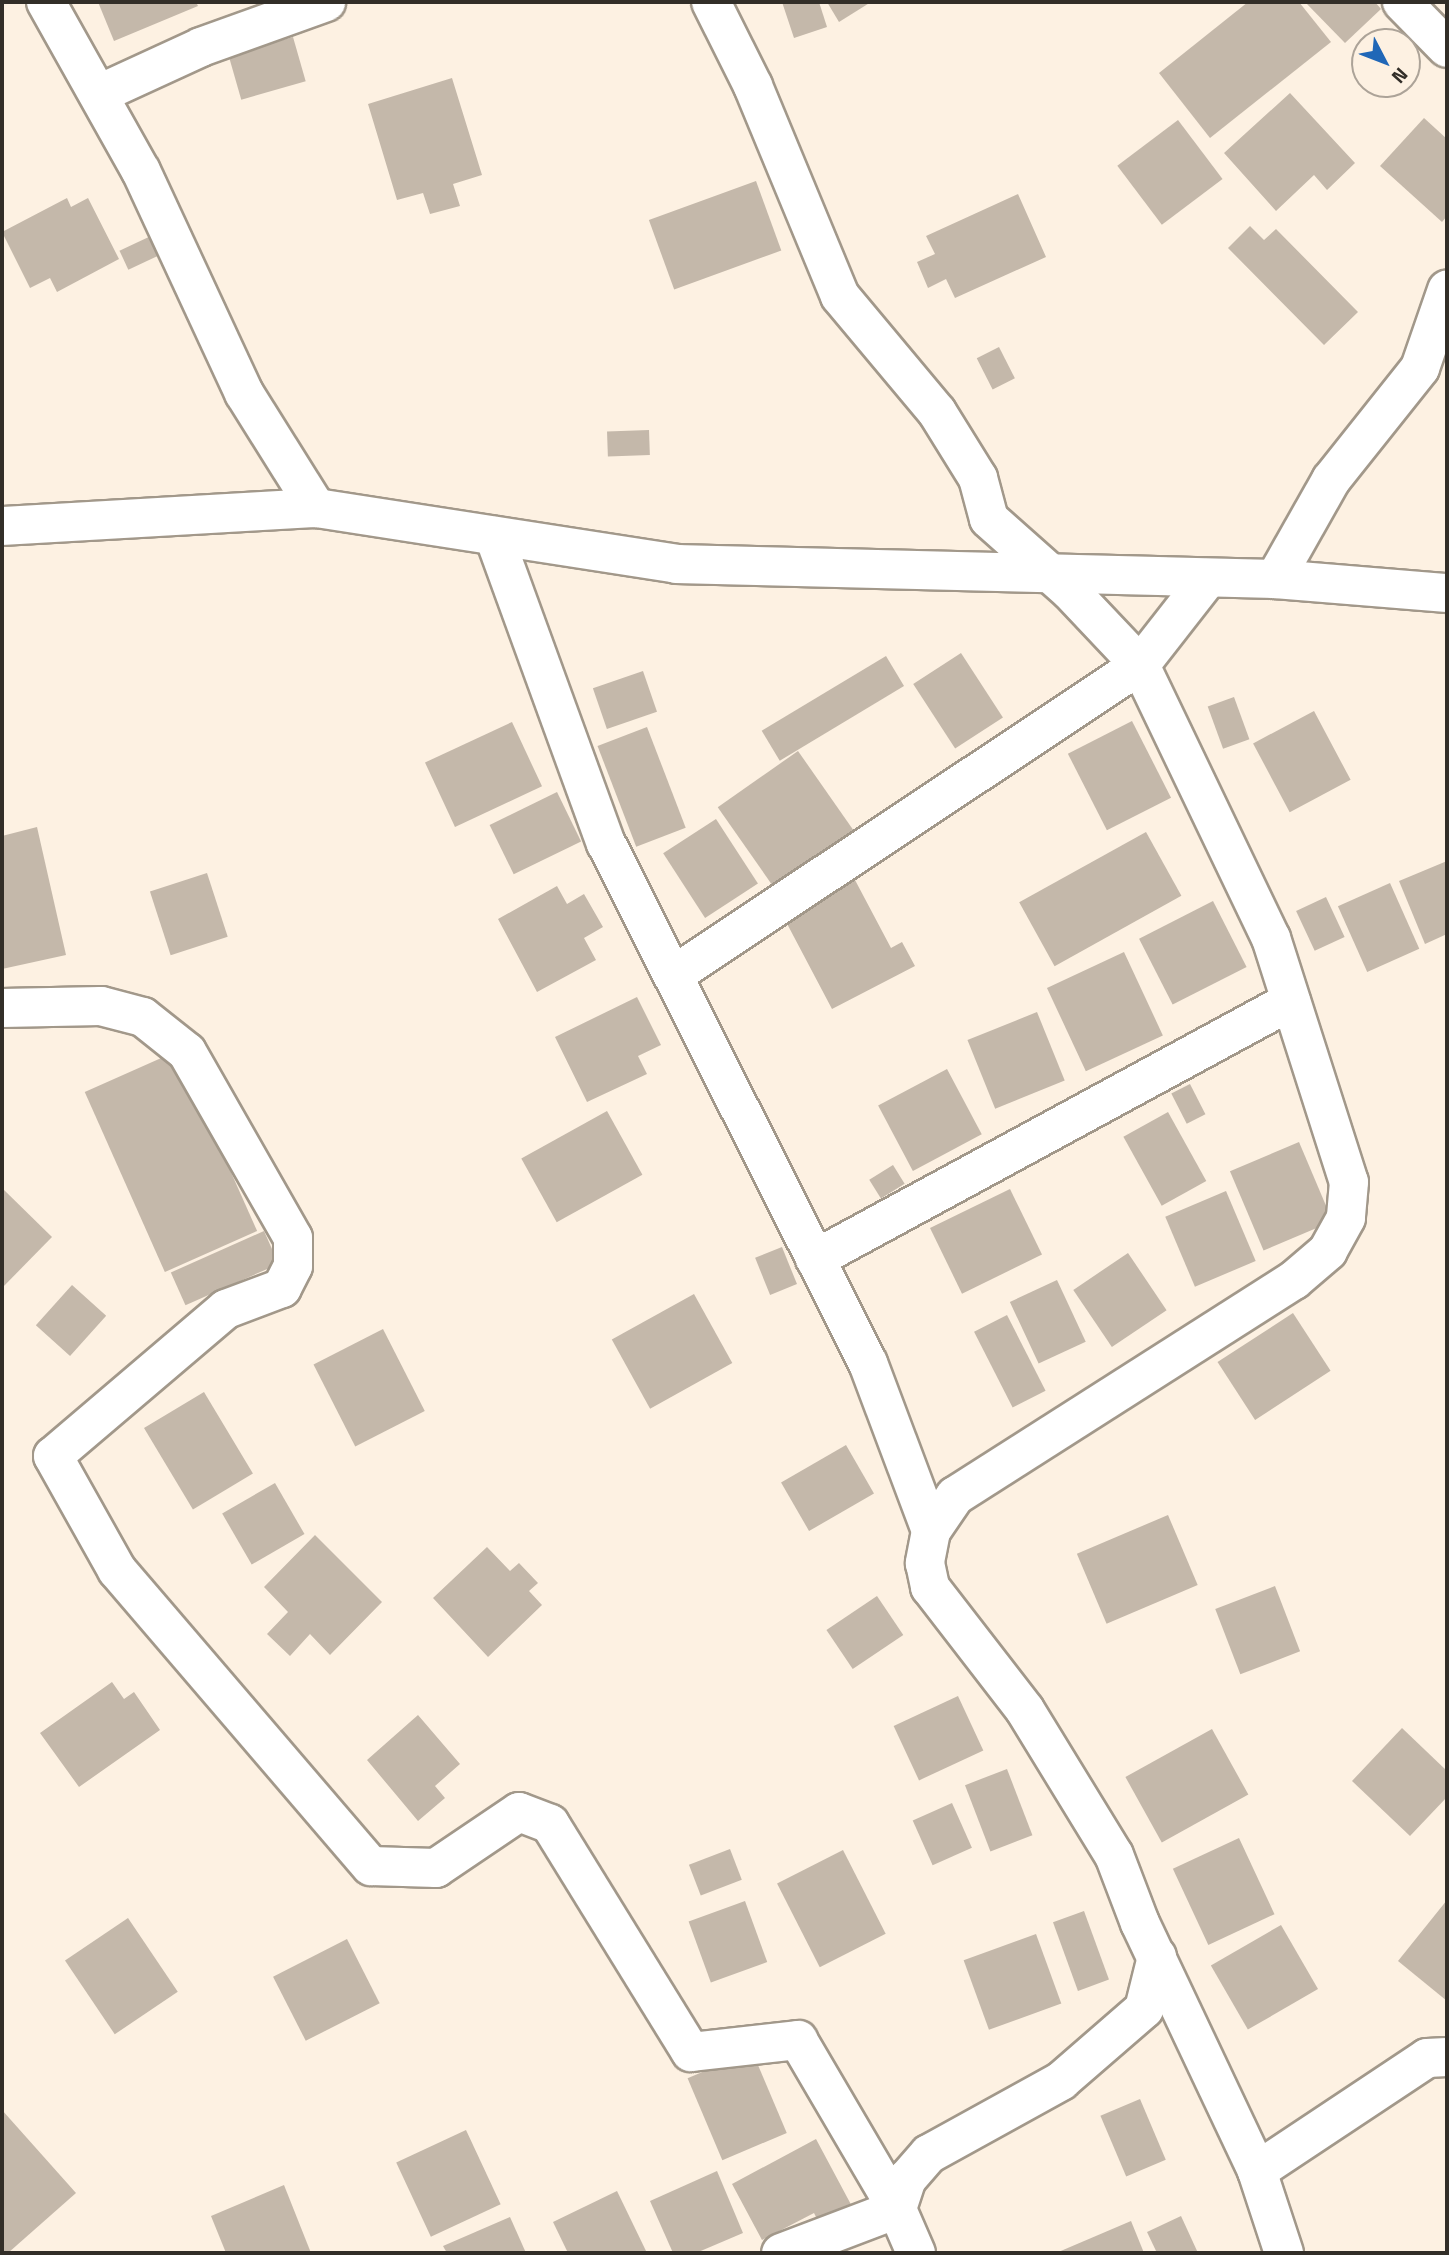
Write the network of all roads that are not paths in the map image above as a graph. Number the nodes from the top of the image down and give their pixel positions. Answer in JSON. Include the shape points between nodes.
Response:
{"nodes":[{"id":1,"x":46,"y":2,"type":"edge"},
{"id":2,"x":326,"y":2,"type":"edge"},
{"id":3,"x":711,"y":2,"type":"edge"},
{"id":4,"x":1402,"y":2,"type":"edge"},
{"id":5,"x":1447,"y":48,"type":"edge"},
{"id":6,"x":99,"y":94,"type":"junction"},
{"id":7,"x":1447,"y":290,"type":"edge"},
{"id":8,"x":316,"y":508,"type":"junction"},
{"id":9,"x":2,"y":526,"type":"edge"},
{"id":10,"x":494,"y":536,"type":"junction"},
{"id":11,"x":1053,"y":575,"type":"junction"},
{"id":12,"x":1208,"y":578,"type":"junction"},
{"id":13,"x":1275,"y":579,"type":"junction"},
{"id":14,"x":1447,"y":593,"type":"edge"},
{"id":15,"x":1140,"y":665,"type":"junction"},
{"id":16,"x":675,"y":974,"type":"junction"},
{"id":17,"x":1291,"y":1001,"type":"junction"},
{"id":18,"x":2,"y":1008,"type":"edge"},
{"id":19,"x":815,"y":1259,"type":"junction"},
{"id":20,"x":931,"y":1531,"type":"junction"},
{"id":21,"x":1157,"y":1957,"type":"junction"},
{"id":22,"x":1447,"y":2057,"type":"edge"},
{"id":23,"x":1257,"y":2171,"type":"junction"},
{"id":24,"x":897,"y":2209,"type":"junction"},
{"id":25,"x":781,"y":2253,"type":"edge"},
{"id":26,"x":916,"y":2253,"type":"edge"},
{"id":27,"x":1284,"y":2253,"type":"edge"}],
"edges":[{"from":1,"to":6,"type":"street"},
{"from":2,"to":6,"type":"street","via":[[201,47]]},
{"from":3,"to":11,"type":"street","via":[[753,86],[840,296],[937,412],[978,478],[989,519]]},
{"from":4,"to":5,"type":"street"},
{"from":6,"to":8,"type":"street","via":[[141,171],[244,393]]},
{"from":7,"to":13,"type":"street","via":[[1420,368],[1331,480]]},
{"from":8,"to":9,"type":"street"},
{"from":8,"to":10,"type":"street"},
{"from":10,"to":11,"type":"street","via":[[676,564]]},
{"from":10,"to":16,"type":"street","via":[[606,843]]},
{"from":11,"to":12,"type":"street"},
{"from":11,"to":15,"type":"street"},
{"from":12,"to":13,"type":"street"},
{"from":12,"to":15,"type":"street"},
{"from":13,"to":14,"type":"street"},
{"from":15,"to":16,"type":"street"},
{"from":15,"to":17,"type":"street","via":[[1271,938]]},
{"from":16,"to":19,"type":"street"},
{"from":17,"to":19,"type":"street"},
{"from":17,"to":20,"type":"street","via":[[1349,1182],[1346,1217],[1328,1251],[1294,1280],[955,1496]]},
{"from":18,"to":24,"type":"street","via":[[101,1006],[143,1017],[187,1052],[293,1237],[293,1266],[282,1288],[226,1309],[53,1457],[117,1570],[371,1866],[436,1868],[519,1812],[550,1824],[691,2052],[798,2040]]},
{"from":19,"to":20,"type":"street","via":[[868,1363]]},
{"from":20,"to":21,"type":"street","via":[[925,1563],[930,1587],[1025,1710],[1114,1855]]},
{"from":21,"to":23,"type":"street"},
{"from":21,"to":24,"type":"street","via":[[1144,2009],[1061,2081],[929,2154],[907,2179]]},
{"from":22,"to":23,"type":"street","via":[[1427,2057]]},
{"from":23,"to":27,"type":"street"},
{"from":24,"to":25,"type":"street"},
{"from":24,"to":26,"type":"street"}]}
